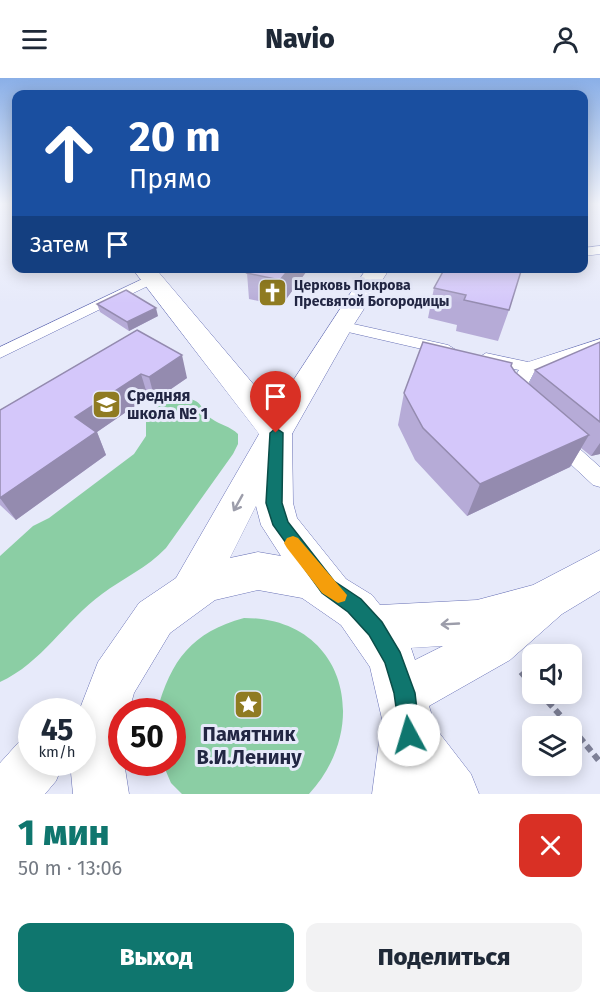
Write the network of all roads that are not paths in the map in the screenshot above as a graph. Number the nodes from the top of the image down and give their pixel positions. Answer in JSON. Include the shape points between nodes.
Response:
{"nodes":[{"id":1,"x":376,"y":273,"type":"edge"},
{"id":2,"x":147,"y":274,"type":"edge"},
{"id":3,"x":340,"y":326,"type":"junction"},
{"id":4,"x":600,"y":345,"type":"edge"},
{"id":5,"x":0,"y":353,"type":"edge"},
{"id":6,"x":529,"y":367,"type":"junction"},
{"id":7,"x":527,"y":412,"type":"edge"},
{"id":8,"x":543,"y":427,"type":"edge"},
{"id":9,"x":276,"y":433,"type":"junction"},
{"id":10,"x":600,"y":479,"type":"edge"},
{"id":11,"x":600,"y":569,"type":"edge"},
{"id":12,"x":328,"y":587,"type":"junction"},
{"id":13,"x":192,"y":589,"type":"junction"},
{"id":14,"x":547,"y":600,"type":"junction"},
{"id":15,"x":375,"y":628,"type":"junction"},
{"id":16,"x":125,"y":656,"type":"junction"},
{"id":17,"x":90,"y":698,"type":"edge"},
{"id":18,"x":407,"y":714,"type":"junction"},
{"id":19,"x":25,"y":776,"type":"edge"},
{"id":20,"x":10,"y":794,"type":"edge"},
{"id":21,"x":101,"y":794,"type":"edge"},
{"id":22,"x":400,"y":794,"type":"edge"},
{"id":23,"x":451,"y":794,"type":"edge"}],
"edges":[{"from":1,"to":3,"type":"main road"},
{"from":2,"to":5,"type":"lane"},
{"from":2,"to":9,"type":"main road"},
{"from":3,"to":6,"type":"lane"},
{"from":3,"to":9,"type":"main road"},
{"from":4,"to":6,"type":"lane"},
{"from":6,"to":7,"type":"lane","via":[[510,398]]},
{"from":8,"to":10,"type":"lane"},
{"from":9,"to":12,"type":"main road","via":[[274,503],[280,525]]},
{"from":9,"to":13,"type":"main road","one_way":true},
{"from":11,"to":14,"type":"main road"},
{"from":12,"to":13,"type":"main road","via":[[294,574],[259,571],[235,574]]},
{"from":12,"to":15,"type":"main road"},
{"from":13,"to":16,"type":"main road","via":[[146,626]]},
{"from":14,"to":15,"type":"main road","one_way":true,"via":[[477,622]]},
{"from":14,"to":18,"type":"main road"},
{"from":15,"to":18,"type":"main road","via":[[393,659]]},
{"from":16,"to":17,"type":"main road"},
{"from":16,"to":21,"type":"main road","via":[[104,704],[97,751]]},
{"from":18,"to":22,"type":"main road","via":[[406,768]]},
{"from":18,"to":23,"type":"main road"},
{"from":19,"to":20,"type":"main road"}]}
